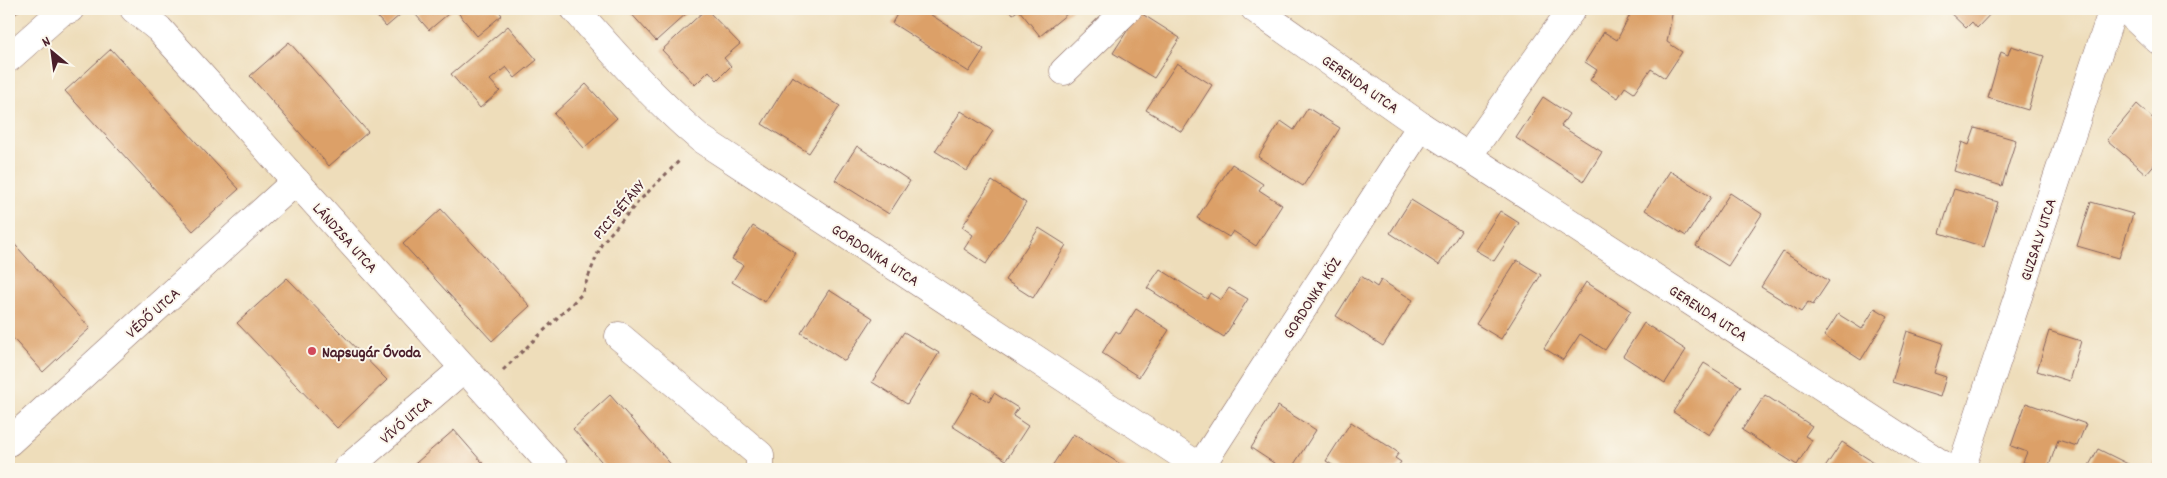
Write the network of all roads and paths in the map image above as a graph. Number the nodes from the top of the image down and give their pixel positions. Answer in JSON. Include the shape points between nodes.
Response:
{"nodes":[{"id":1,"x":70,"y":9,"type":"edge"},
{"id":2,"x":134,"y":9,"type":"edge"},
{"id":3,"x":575,"y":9,"type":"edge"},
{"id":4,"x":1128,"y":9,"type":"edge"},
{"id":5,"x":1255,"y":9,"type":"edge"},
{"id":6,"x":1572,"y":9,"type":"edge"},
{"id":7,"x":2113,"y":9,"type":"edge"},
{"id":8,"x":2125,"y":9,"type":"edge"},
{"id":9,"x":2158,"y":40,"type":"edge"},
{"id":10,"x":9,"y":58,"type":"edge"},
{"id":11,"x":1064,"y":71,"type":"dead end"},
{"id":12,"x":1421,"y":126,"type":"junction"},
{"id":13,"x":701,"y":139,"type":"junction"},
{"id":14,"x":1468,"y":156,"type":"junction"},
{"id":15,"x":296,"y":181,"type":"junction"},
{"id":16,"x":619,"y":336,"type":"dead end"},
{"id":17,"x":464,"y":368,"type":"junction"},
{"id":18,"x":483,"y":389,"type":"junction"},
{"id":19,"x":9,"y":442,"type":"edge"},
{"id":20,"x":1202,"y":468,"type":"edge"},
{"id":21,"x":347,"y":469,"type":"edge"},
{"id":22,"x":555,"y":469,"type":"edge"},
{"id":23,"x":760,"y":469,"type":"edge"},
{"id":24,"x":1949,"y":469,"type":"edge"},
{"id":25,"x":1961,"y":469,"type":"edge"}],
"edges":[{"from":1,"to":10,"type":"street","via":[[61,12]]},
{"from":2,"to":15,"type":"street","name":"LÁNDZSA UTCA","via":[[159,29]]},
{"from":3,"to":13,"type":"street","name":"GORDONKA UTCA","via":[[631,74],[665,109]]},
{"from":4,"to":11,"type":"street"},
{"from":5,"to":12,"type":"street","name":"GERENDA UTCA"},
{"from":6,"to":14,"type":"street"},
{"from":7,"to":25,"type":"street","name":"GUZSALY UTCA"},
{"from":8,"to":9,"type":"street"},
{"from":12,"to":14,"type":"street","name":"GERENDA UTCA"},
{"from":12,"to":20,"type":"street","name":"GORDONKA KÖZ"},
{"from":13,"to":18,"type":"path","name":"PICI SÉTÁNY","via":[[602,243],[581,295]]},
{"from":13,"to":20,"type":"street","name":"GORDONKA UTCA"},
{"from":14,"to":24,"type":"street","name":"GERENDA UTCA"},
{"from":15,"to":17,"type":"street","name":"LÁNDZSA UTCA"},
{"from":15,"to":19,"type":"street","name":"VÉDŐ UTCA"},
{"from":16,"to":23,"type":"street","via":[[760,454]]},
{"from":17,"to":18,"type":"street","name":"LÁNDZSA UTCA"},
{"from":17,"to":21,"type":"street","name":"VÍVÓ UTCA"},
{"from":18,"to":22,"type":"street","name":"LÁNDZSA UTCA"}]}
